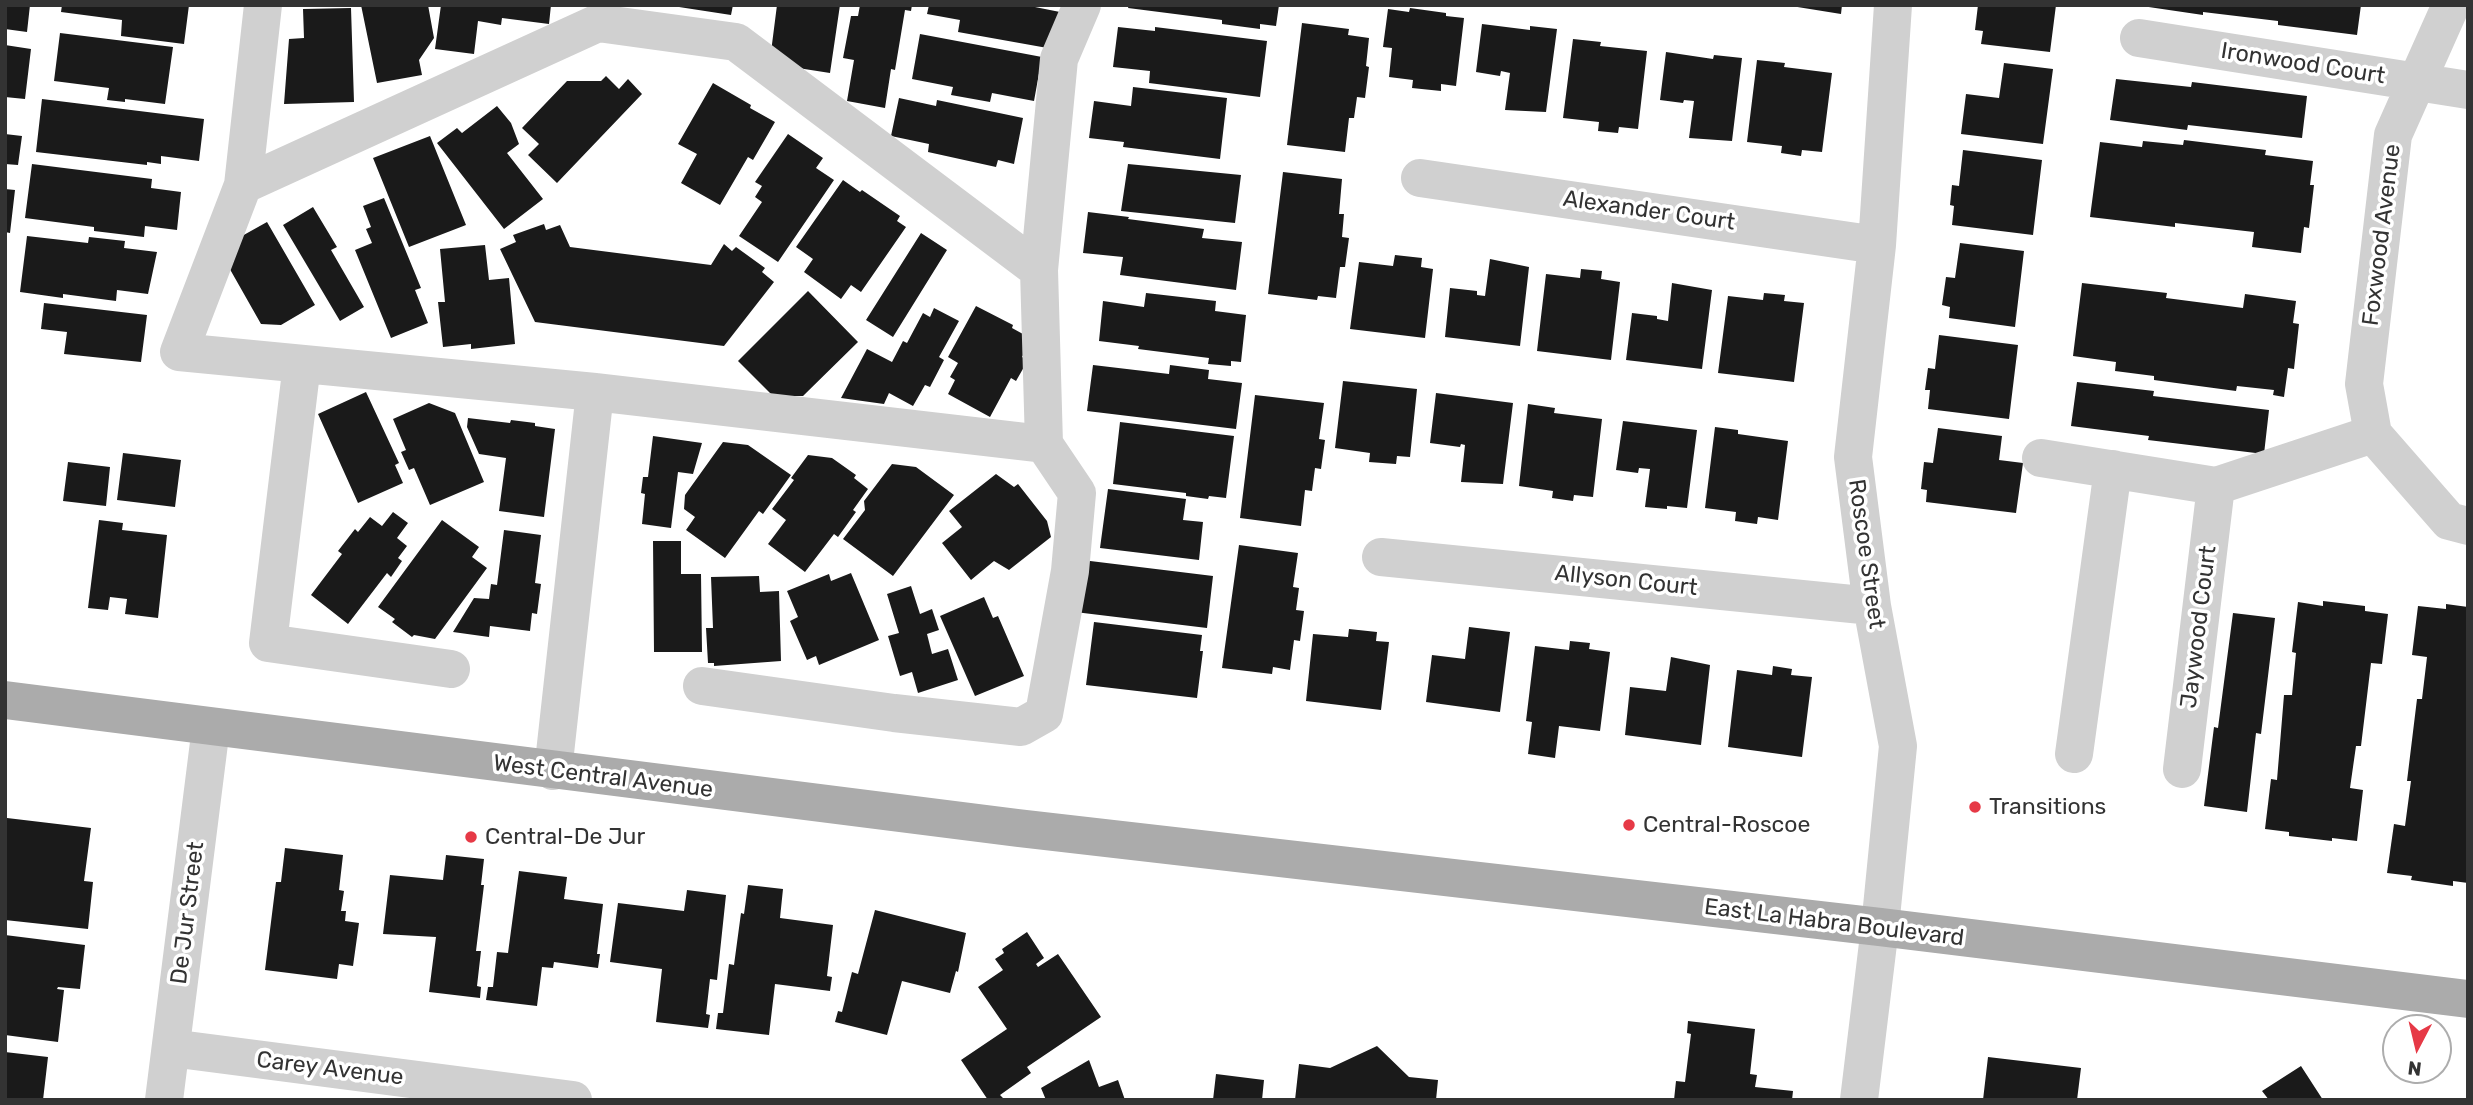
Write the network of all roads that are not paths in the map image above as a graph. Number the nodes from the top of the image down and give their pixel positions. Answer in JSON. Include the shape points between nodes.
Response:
{"nodes":[{"id":1,"x":263,"y":5,"type":"edge"},
{"id":2,"x":1082,"y":5,"type":"edge"},
{"id":3,"x":1893,"y":5,"type":"edge"},
{"id":4,"x":2451,"y":5,"type":"edge"},
{"id":5,"x":580,"y":18,"type":"edge"},
{"id":6,"x":2139,"y":38,"type":"dead end"},
{"id":7,"x":2417,"y":83,"type":"junction"},
{"id":8,"x":2468,"y":90,"type":"edge"},
{"id":9,"x":1420,"y":178,"type":"dead end"},
{"id":10,"x":243,"y":185,"type":"junction"},
{"id":11,"x":1877,"y":245,"type":"junction"},
{"id":12,"x":1039,"y":270,"type":"junction"},
{"id":13,"x":302,"y":364,"type":"junction"},
{"id":14,"x":595,"y":392,"type":"junction"},
{"id":15,"x":2373,"y":433,"type":"junction"},
{"id":16,"x":1044,"y":444,"type":"junction"},
{"id":17,"x":2041,"y":458,"type":"dead end"},
{"id":18,"x":2113,"y":469,"type":"junction"},
{"id":19,"x":2216,"y":486,"type":"junction"},
{"id":20,"x":2468,"y":526,"type":"edge"},
{"id":21,"x":1381,"y":557,"type":"dead end"},
{"id":22,"x":1872,"y":606,"type":"junction"},
{"id":23,"x":452,"y":669,"type":"dead end"},
{"id":24,"x":702,"y":686,"type":"dead end"},
{"id":25,"x":5,"y":700,"type":"edge"},
{"id":26,"x":211,"y":727,"type":"junction"},
{"id":27,"x":2074,"y":754,"type":"dead end"},
{"id":28,"x":2182,"y":769,"type":"dead end"},
{"id":29,"x":553,"y":771,"type":"junction"},
{"id":30,"x":1201,"y":849,"type":"joint"},
{"id":31,"x":1880,"y":927,"type":"junction"},
{"id":32,"x":2468,"y":999,"type":"edge"},
{"id":33,"x":170,"y":1048,"type":"junction"},
{"id":34,"x":164,"y":1100,"type":"edge"},
{"id":35,"x":573,"y":1100,"type":"edge"},
{"id":36,"x":1859,"y":1100,"type":"edge"}],
"edges":[{"from":1,"to":10,"type":"street"},
{"from":2,"to":12,"type":"street","via":[[1059,59]]},
{"from":3,"to":11,"type":"street","name":"Roscoe Street"},
{"from":4,"to":7,"type":"street","name":"Foxwood Avenue"},
{"from":5,"to":10,"type":"street"},
{"from":5,"to":12,"type":"street","via":[[736,42]]},
{"from":6,"to":7,"type":"street","name":"Ironwood Court"},
{"from":7,"to":8,"type":"street","name":"Ironwood Court"},
{"from":7,"to":15,"type":"street","name":"Foxwood Avenue","via":[[2393,135],[2364,384]]},
{"from":9,"to":11,"type":"street","name":"Alexander Court"},
{"from":10,"to":13,"type":"street","via":[[179,352]]},
{"from":11,"to":22,"type":"street","name":"Roscoe Street","via":[[1853,457]]},
{"from":12,"to":16,"type":"street"},
{"from":13,"to":14,"type":"street"},
{"from":13,"to":23,"type":"street","via":[[268,643]]},
{"from":14,"to":16,"type":"street"},
{"from":14,"to":29,"type":"street"},
{"from":15,"to":19,"type":"street"},
{"from":15,"to":20,"type":"street","via":[[2449,521]]},
{"from":16,"to":24,"type":"street","via":[[1077,493],[1070,571],[1044,714],[1021,727]]},
{"from":17,"to":18,"type":"street"},
{"from":18,"to":19,"type":"street"},
{"from":18,"to":27,"type":"street"},
{"from":19,"to":28,"type":"street","name":"Jaywood Court"},
{"from":21,"to":22,"type":"street","name":"Allyson Court"},
{"from":22,"to":31,"type":"street","name":"Roscoe Street","via":[[1898,746]]},
{"from":25,"to":26,"type":"main road","name":"West Central Avenue"},
{"from":26,"to":29,"type":"main road","name":"West Central Avenue"},
{"from":26,"to":33,"type":"street","name":"De Jur Street"},
{"from":29,"to":30,"type":"main road","name":"West Central Avenue"},
{"from":30,"to":31,"type":"main road","name":"East La Habra Boulevard"},
{"from":31,"to":32,"type":"main road","name":"East La Habra Boulevard"},
{"from":31,"to":36,"type":"street","name":"Roscoe Street"},
{"from":33,"to":34,"type":"street","name":"De Jur Street"},
{"from":33,"to":35,"type":"street","name":"Carey Avenue"}]}
